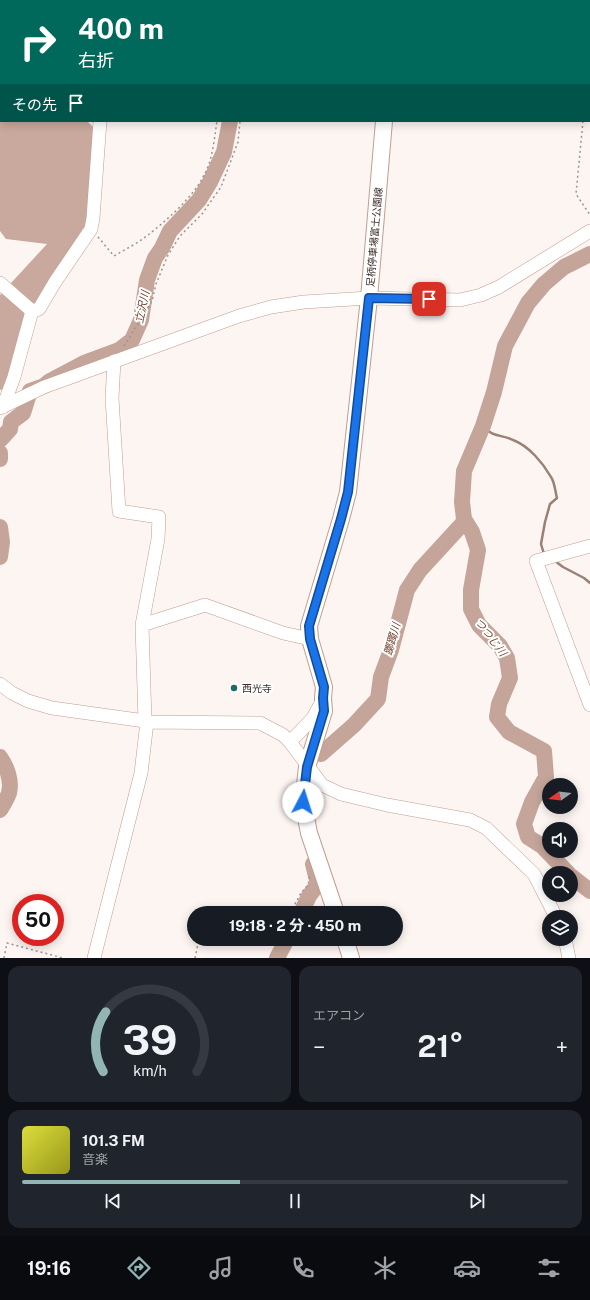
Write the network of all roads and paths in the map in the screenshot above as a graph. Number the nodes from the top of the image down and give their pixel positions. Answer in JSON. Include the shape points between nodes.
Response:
{"nodes":[{"id":1,"x":100,"y":122,"type":"edge"},
{"id":2,"x":217,"y":122,"type":"edge"},
{"id":3,"x":240,"y":122,"type":"edge"},
{"id":4,"x":384,"y":122,"type":"edge"},
{"id":5,"x":583,"y":122,"type":"edge"},
{"id":6,"x":590,"y":215,"type":"edge"},
{"id":7,"x":91,"y":229,"type":"junction"},
{"id":8,"x":590,"y":231,"type":"edge"},
{"id":9,"x":0,"y":283,"type":"edge"},
{"id":10,"x":369,"y":298,"type":"junction"},
{"id":11,"x":32,"y":311,"type":"junction"},
{"id":12,"x":114,"y":361,"type":"junction"},
{"id":13,"x":1,"y":408,"type":"edge"},
{"id":14,"x":590,"y":546,"type":"edge"},
{"id":15,"x":142,"y":625,"type":"junction"},
{"id":16,"x":310,"y":639,"type":"junction"},
{"id":17,"x":0,"y":684,"type":"edge"},
{"id":18,"x":323,"y":698,"type":"junction"},
{"id":19,"x":590,"y":705,"type":"edge"},
{"id":20,"x":146,"y":721,"type":"junction"},
{"id":21,"x":290,"y":742,"type":"junction"},
{"id":22,"x":307,"y":767,"type":"junction"},
{"id":23,"x":310,"y":873,"type":"dead end"},
{"id":24,"x":294,"y":906,"type":"edge"},
{"id":25,"x":334,"y":906,"type":"edge"},
{"id":26,"x":552,"y":910,"type":"edge"},
{"id":27,"x":198,"y":946,"type":"edge"},
{"id":28,"x":347,"y":946,"type":"edge"},
{"id":29,"x":567,"y":946,"type":"edge"},
{"id":30,"x":4,"y":958,"type":"edge"},
{"id":31,"x":63,"y":958,"type":"edge"},
{"id":32,"x":94,"y":958,"type":"edge"},
{"id":33,"x":196,"y":958,"type":"edge"},
{"id":34,"x":351,"y":958,"type":"edge"},
{"id":35,"x":570,"y":958,"type":"edge"}],
"edges":[{"from":1,"to":7,"type":"street"},
{"from":2,"to":7,"type":"path","via":[[212,154],[204,177],[184,203],[148,235],[114,256]]},
{"from":3,"to":12,"type":"path","via":[[238,142],[221,187],[202,214],[180,236],[168,255],[152,301]]},
{"from":4,"to":10,"type":"main road","name":"足柄停車場富士公園線"},
{"from":5,"to":6,"type":"path","via":[[576,194]]},
{"from":7,"to":11,"type":"street","via":[[39,308]]},
{"from":8,"to":10,"type":"street","via":[[520,275],[481,295],[460,300]]},
{"from":9,"to":11,"type":"street"},
{"from":10,"to":12,"type":"street","via":[[271,307]]},
{"from":10,"to":16,"type":"main road","name":"足柄停車場富士公園線","via":[[348,492],[309,626]]},
{"from":11,"to":13,"type":"street","via":[[14,377]]},
{"from":12,"to":13,"type":"street"},
{"from":12,"to":15,"type":"street","via":[[112,398],[119,511],[159,517],[158,539]]},
{"from":14,"to":19,"type":"street","via":[[536,561]]},
{"from":15,"to":16,"type":"street","via":[[205,605],[283,633]]},
{"from":15,"to":20,"type":"street"},
{"from":16,"to":18,"type":"main road","name":"足柄停車場富士公園線","via":[[324,687]]},
{"from":17,"to":20,"type":"street","via":[[28,701],[52,708]]},
{"from":18,"to":21,"type":"street","via":[[313,718]]},
{"from":18,"to":22,"type":"main road","name":"足柄停車場富士公園線","via":[[324,711]]},
{"from":20,"to":21,"type":"street","via":[[260,724]]},
{"from":20,"to":32,"type":"street","via":[[141,773]]},
{"from":21,"to":22,"type":"street"},
{"from":22,"to":25,"type":"main road","name":"足柄停車場富士公園線","via":[[303,802],[306,818]]},
{"from":22,"to":26,"type":"street","via":[[322,785],[341,794],[470,820],[486,828],[534,874]]},
{"from":23,"to":24,"type":"path","via":[[308,885]]},
{"from":27,"to":33,"type":"path"},
{"from":28,"to":34,"type":"main road"},
{"from":29,"to":35,"type":"street"},
{"from":30,"to":31,"type":"path","via":[[7,943]]}]}
